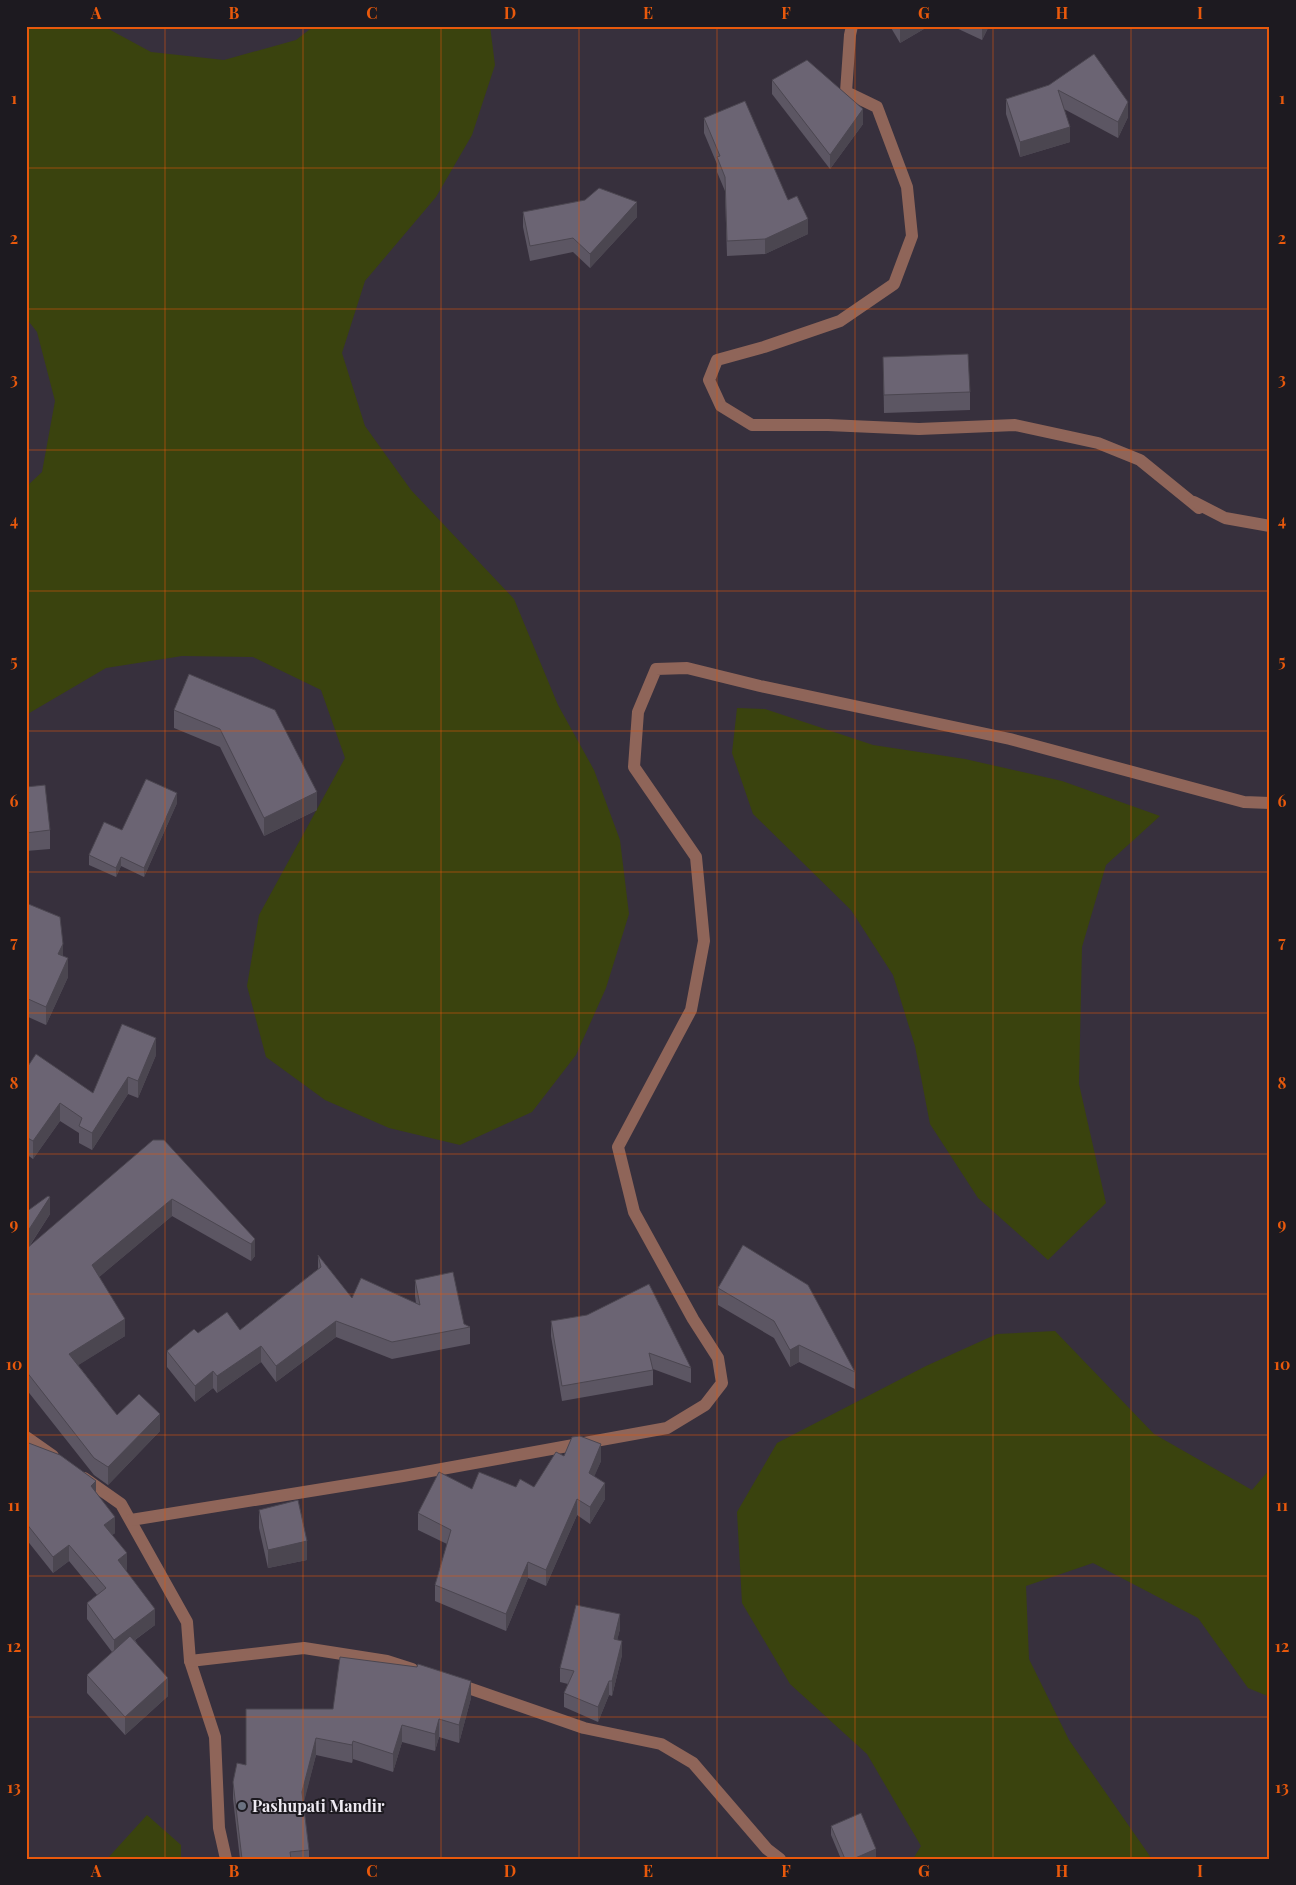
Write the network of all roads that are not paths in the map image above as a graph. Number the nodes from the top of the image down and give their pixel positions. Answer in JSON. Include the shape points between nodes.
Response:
{"nodes":[{"id":1,"x":852,"y":26,"type":"edge"},
{"id":2,"x":1188,"y":499,"type":"junction"},
{"id":3,"x":1199,"y":508,"type":"dead end"},
{"id":4,"x":1270,"y":526,"type":"edge"},
{"id":5,"x":1270,"y":803,"type":"edge"},
{"id":6,"x":26,"y":1438,"type":"edge"},
{"id":7,"x":131,"y":1520,"type":"junction"},
{"id":8,"x":190,"y":1661,"type":"junction"},
{"id":9,"x":423,"y":1673,"type":"edge"},
{"id":10,"x":441,"y":1679,"type":"edge"},
{"id":11,"x":226,"y":1859,"type":"edge"},
{"id":12,"x":780,"y":1859,"type":"edge"}],
"edges":[{"from":1,"to":2,"type":"street","via":[[846,92],[876,107],[907,186],[912,236],[894,284],[840,321],[717,360],[709,380],[721,406],[752,425],[919,429],[1015,425],[1098,443],[1140,460]]},
{"from":2,"to":3,"type":"street"},
{"from":2,"to":4,"type":"street","via":[[1225,518]]},
{"from":5,"to":7,"type":"street","via":[[1244,802],[1010,739],[687,668],[656,670],[638,712],[634,767],[696,857],[704,941],[691,1010],[618,1148],[634,1212],[718,1358],[722,1383],[706,1405],[667,1428],[403,1476]]},
{"from":6,"to":7,"type":"street","via":[[121,1504]]},
{"from":7,"to":8,"type":"street","via":[[187,1622]]},
{"from":8,"to":9,"type":"street","via":[[304,1648],[387,1661]]},
{"from":8,"to":11,"type":"street","via":[[214,1738],[219,1828]]},
{"from":10,"to":12,"type":"street","via":[[584,1728],[661,1744],[693,1763],[767,1849]]}]}
